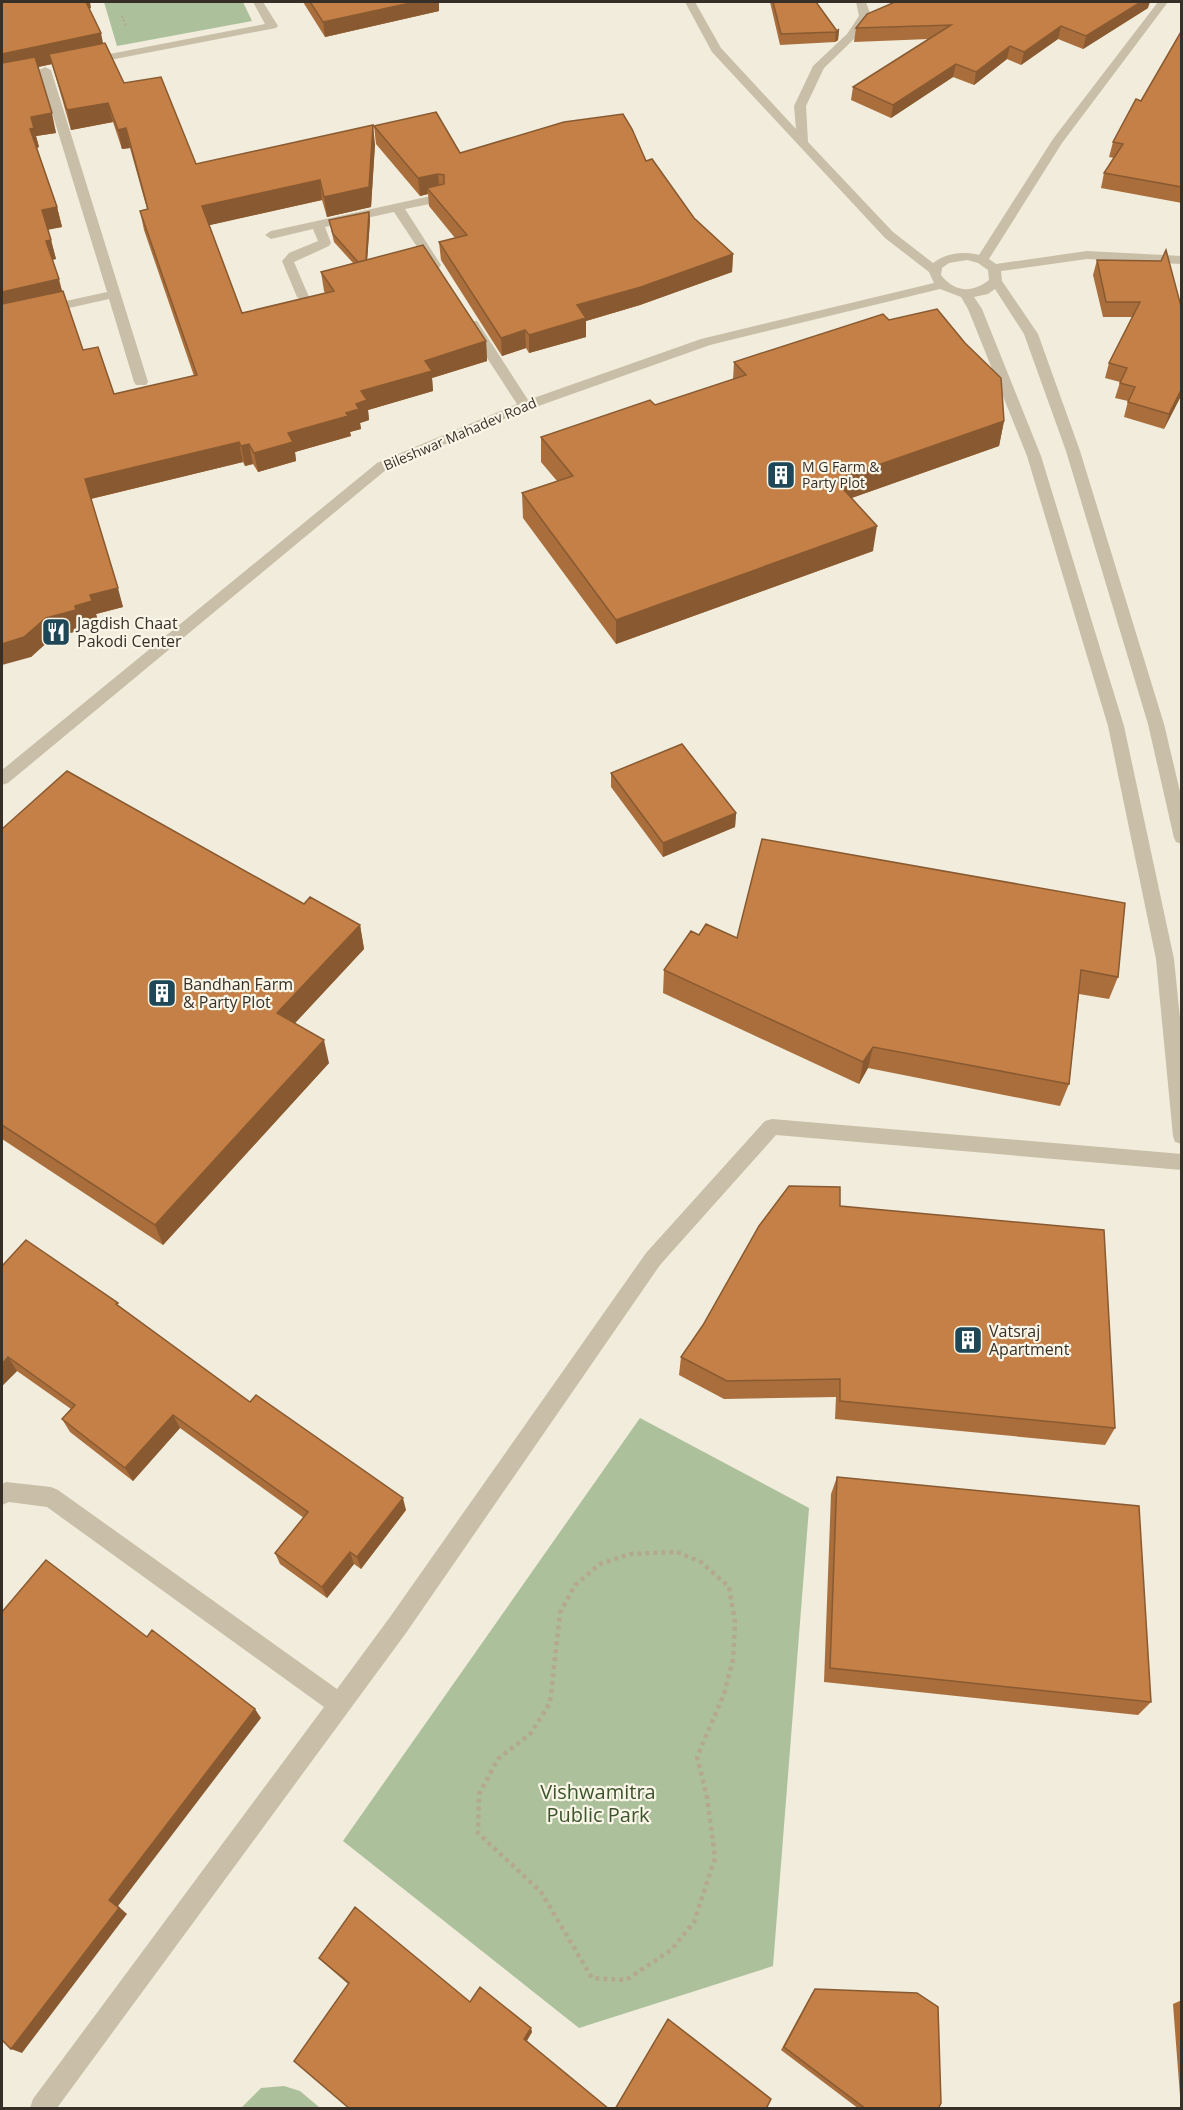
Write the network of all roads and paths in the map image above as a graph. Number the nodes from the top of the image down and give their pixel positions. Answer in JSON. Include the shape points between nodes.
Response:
{"nodes":[{"id":1,"x":258,"y":2,"type":"edge"},
{"id":2,"x":690,"y":2,"type":"edge"},
{"id":3,"x":861,"y":2,"type":"edge"},
{"id":4,"x":1163,"y":2,"type":"edge"},
{"id":5,"x":79,"y":63,"type":"edge"},
{"id":6,"x":45,"y":70,"type":"edge"},
{"id":7,"x":803,"y":141,"type":"junction"},
{"id":8,"x":440,"y":198,"type":"edge"},
{"id":9,"x":397,"y":207,"type":"junction"},
{"id":10,"x":318,"y":225,"type":"junction"},
{"id":11,"x":271,"y":235,"type":"dead end"},
{"id":12,"x":982,"y":260,"type":"junction"},
{"id":13,"x":1182,"y":260,"type":"edge"},
{"id":14,"x":934,"y":270,"type":"junction"},
{"id":15,"x":995,"y":274,"type":"junction"},
{"id":16,"x":441,"y":276,"type":"edge"},
{"id":17,"x":940,"y":285,"type":"junction"},
{"id":18,"x":114,"y":294,"type":"junction"},
{"id":19,"x":966,"y":294,"type":"junction"},
{"id":20,"x":303,"y":297,"type":"edge"},
{"id":21,"x":467,"y":315,"type":"edge"},
{"id":22,"x":2,"y":319,"type":"edge"},
{"id":23,"x":141,"y":382,"type":"dead end"},
{"id":24,"x":525,"y":406,"type":"junction"},
{"id":25,"x":2,"y":779,"type":"edge"},
{"id":26,"x":1182,"y":838,"type":"edge"},
{"id":27,"x":1182,"y":1136,"type":"edge"},
{"id":28,"x":1182,"y":1162,"type":"edge"},
{"id":29,"x":2,"y":1495,"type":"edge"},
{"id":30,"x":558,"y":1646,"type":"joint"},
{"id":31,"x":339,"y":1705,"type":"junction"},
{"id":32,"x":42,"y":2109,"type":"edge"}],
"edges":[{"from":1,"to":5,"type":"street","via":[[272,26]]},
{"from":2,"to":7,"type":"street","via":[[716,50]]},
{"from":3,"to":7,"type":"street","via":[[865,16],[851,36],[819,66],[800,106]]},
{"from":4,"to":12,"type":"street","via":[[1057,141]]},
{"from":6,"to":18,"type":"street"},
{"from":7,"to":14,"type":"street","via":[[889,236]]},
{"from":8,"to":9,"type":"street"},
{"from":9,"to":10,"type":"street"},
{"from":9,"to":16,"type":"street"},
{"from":10,"to":11,"type":"street"},
{"from":10,"to":20,"type":"street","via":[[325,243],[288,261]]},
{"from":12,"to":14,"type":"street","via":[[952,257],[939,262]]},
{"from":12,"to":15,"type":"street"},
{"from":13,"to":15,"type":"street","via":[[1087,255]]},
{"from":14,"to":17,"type":"street"},
{"from":15,"to":19,"type":"street","via":[[991,288]]},
{"from":15,"to":26,"type":"street","via":[[1031,334],[1073,451],[1156,724]]},
{"from":17,"to":19,"type":"street"},
{"from":17,"to":24,"type":"street","name":"Bileshwar Mahadev Road","via":[[706,342]]},
{"from":18,"to":22,"type":"street"},
{"from":18,"to":23,"type":"street"},
{"from":19,"to":27,"type":"street","via":[[1034,456],[1116,726],[1165,959]]},
{"from":21,"to":24,"type":"street"},
{"from":24,"to":25,"type":"street","name":"Bileshwar Mahadev Road","via":[[382,466]]},
{"from":28,"to":31,"type":"street","via":[[771,1127],[653,1259]]},
{"from":29,"to":31,"type":"street","via":[[6,1491],[51,1497]]},
{"from":30,"to":30,"type":"path","via":[[560,1613],[575,1585],[600,1564],[630,1554],[677,1551],[701,1562],[729,1587],[735,1622],[733,1660],[724,1694],[698,1757],[715,1858],[694,1922],[671,1950],[626,1980],[592,1978],[541,1892],[478,1833],[479,1794],[498,1759],[531,1733],[550,1703]]},
{"from":31,"to":32,"type":"street"}]}
